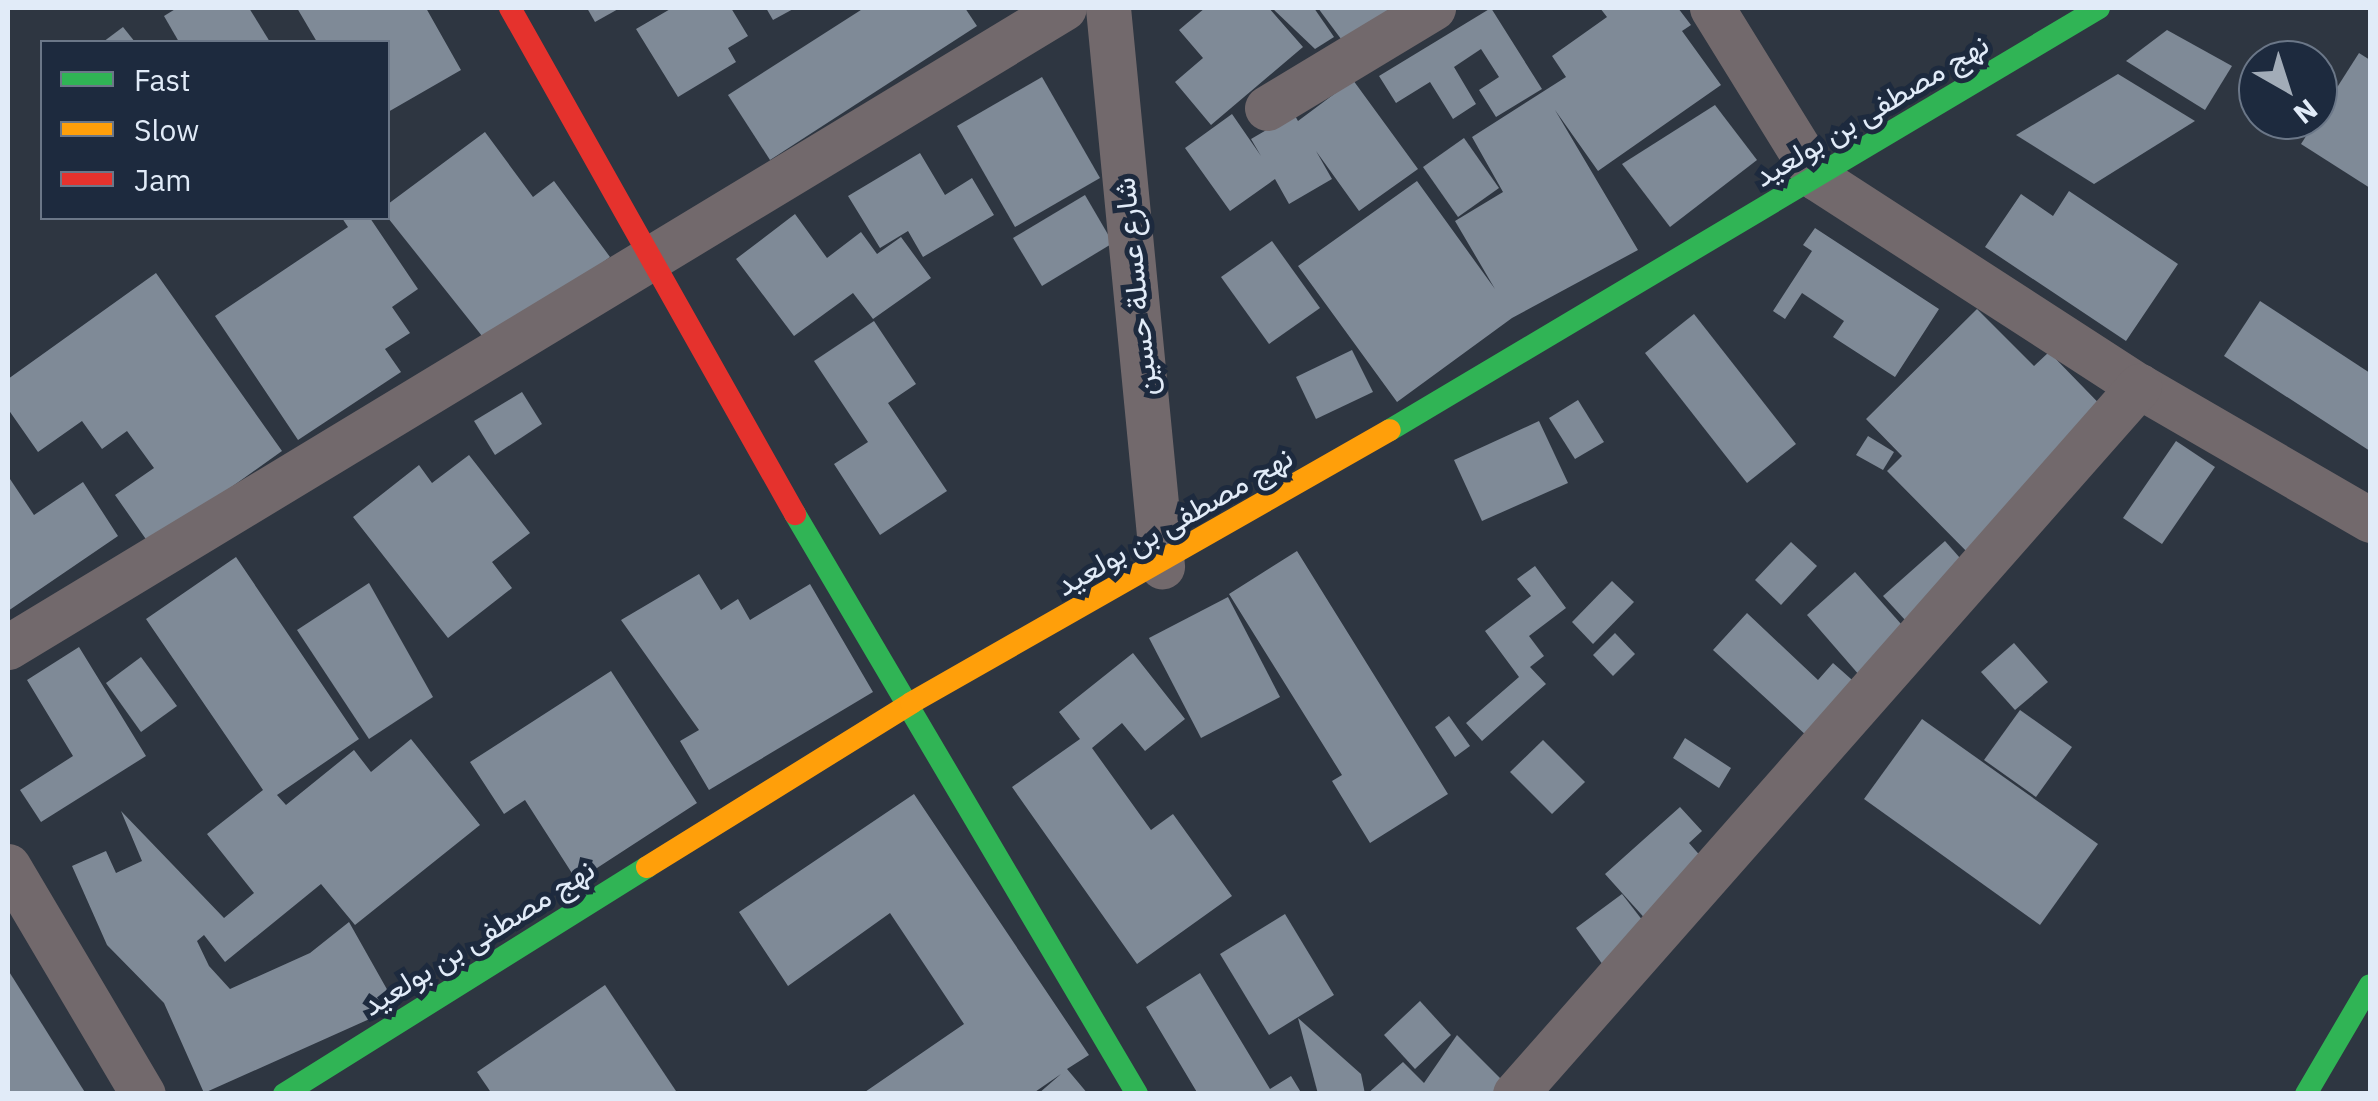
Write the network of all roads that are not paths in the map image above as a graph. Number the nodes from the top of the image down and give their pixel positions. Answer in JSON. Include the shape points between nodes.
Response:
{"nodes":[{"id":1,"x":510,"y":8,"type":"edge"},
{"id":2,"x":1064,"y":8,"type":"edge"},
{"id":3,"x":1108,"y":8,"type":"edge"},
{"id":4,"x":1433,"y":8,"type":"edge"},
{"id":5,"x":1712,"y":8,"type":"edge"},
{"id":6,"x":2099,"y":8,"type":"edge"},
{"id":7,"x":1267,"y":108,"type":"dead end"},
{"id":8,"x":1817,"y":178,"type":"junction"},
{"id":9,"x":646,"y":261,"type":"junction"},
{"id":10,"x":2139,"y":386,"type":"junction"},
{"id":11,"x":2370,"y":520,"type":"edge"},
{"id":12,"x":1162,"y":566,"type":"junction"},
{"id":13,"x":8,"y":647,"type":"edge"},
{"id":14,"x":911,"y":703,"type":"junction"},
{"id":15,"x":8,"y":866,"type":"edge"},
{"id":16,"x":2370,"y":985,"type":"edge"},
{"id":17,"x":142,"y":1094,"type":"edge"},
{"id":18,"x":284,"y":1094,"type":"edge"},
{"id":19,"x":1138,"y":1094,"type":"edge"},
{"id":20,"x":1515,"y":1094,"type":"edge"},
{"id":21,"x":2306,"y":1094,"type":"edge"}],
"edges":[{"from":1,"to":9,"type":"main road"},
{"from":2,"to":9,"type":"street"},
{"from":3,"to":12,"type":"street","name":"شارع عسلة حسين"},
{"from":4,"to":7,"type":"street"},
{"from":5,"to":8,"type":"street"},
{"from":6,"to":8,"type":"main road","name":"نهج مصطفى بن بولعيد"},
{"from":8,"to":10,"type":"street"},
{"from":8,"to":12,"type":"main road","name":"نهج مصطفى بن بولعيد"},
{"from":9,"to":13,"type":"street"},
{"from":9,"to":14,"type":"main road"},
{"from":10,"to":11,"type":"street"},
{"from":10,"to":20,"type":"street"},
{"from":12,"to":14,"type":"main road","name":"نهج مصطفى بن بولعيد"},
{"from":14,"to":18,"type":"main road","name":"نهج مصطفى بن بولعيد"},
{"from":14,"to":19,"type":"main road"},
{"from":15,"to":17,"type":"street"},
{"from":16,"to":21,"type":"main road"}]}
